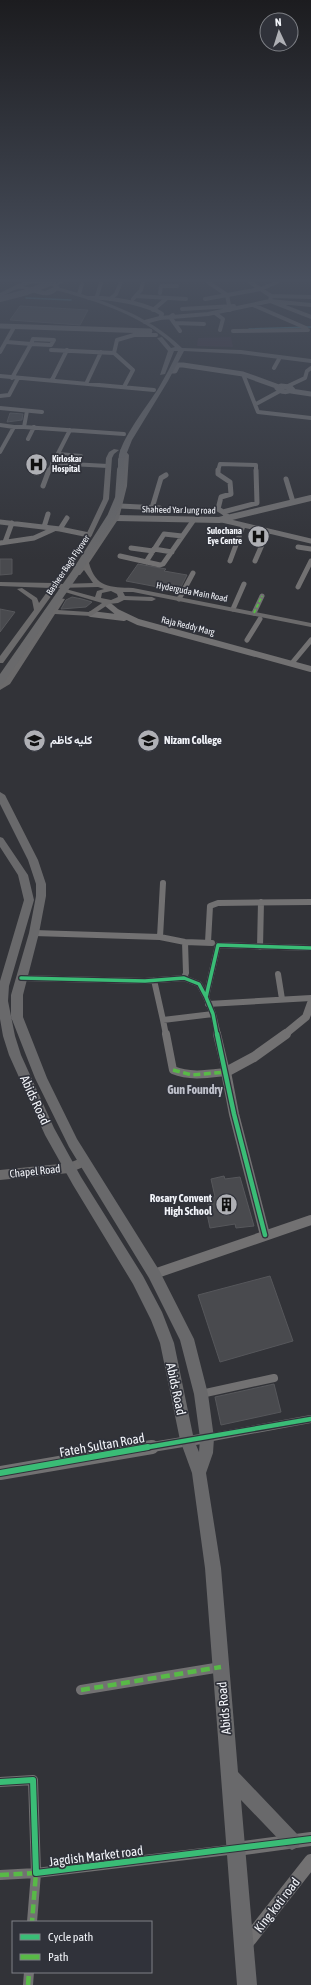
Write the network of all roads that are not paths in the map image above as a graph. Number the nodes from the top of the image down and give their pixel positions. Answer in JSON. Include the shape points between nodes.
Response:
{"nodes":[{"id":1,"x":243,"y":374,"type":"edge"},
{"id":2,"x":14,"y":375,"type":"edge"},
{"id":3,"x":55,"y":375,"type":"edge"},
{"id":4,"x":90,"y":375,"type":"edge"},
{"id":5,"x":131,"y":375,"type":"edge"},
{"id":6,"x":162,"y":375,"type":"edge"},
{"id":7,"x":170,"y":375,"type":"edge"},
{"id":8,"x":245,"y":375,"type":"edge"},
{"id":9,"x":305,"y":375,"type":"edge"},
{"id":10,"x":0,"y":376,"type":"edge"},
{"id":11,"x":12,"y":378,"type":"junction"},
{"id":12,"x":18,"y":378,"type":"junction"},
{"id":13,"x":52,"y":380,"type":"junction"},
{"id":14,"x":86,"y":384,"type":"junction"},
{"id":15,"x":124,"y":387,"type":"junction"},
{"id":16,"x":279,"y":389,"type":"junction"},
{"id":17,"x":290,"y":389,"type":"junction"},
{"id":18,"x":154,"y":390,"type":"junction"},
{"id":19,"x":311,"y":394,"type":"edge"},
{"id":20,"x":0,"y":396,"type":"edge"},
{"id":21,"x":256,"y":404,"type":"junction"},
{"id":22,"x":0,"y":408,"type":"edge"},
{"id":23,"x":27,"y":411,"type":"junction"},
{"id":24,"x":42,"y":412,"type":"dead end"},
{"id":25,"x":311,"y":418,"type":"edge"},
{"id":26,"x":0,"y":425,"type":"edge"},
{"id":27,"x":14,"y":427,"type":"junction"},
{"id":28,"x":24,"y":427,"type":"junction"},
{"id":29,"x":34,"y":427,"type":"junction"},
{"id":30,"x":70,"y":430,"type":"junction"},
{"id":31,"x":124,"y":434,"type":"junction"},
{"id":32,"x":28,"y":439,"type":"dead end"},
{"id":33,"x":120,"y":450,"type":"junction"},
{"id":34,"x":0,"y":452,"type":"edge"},
{"id":35,"x":58,"y":454,"type":"junction"},
{"id":36,"x":81,"y":456,"type":"dead end"},
{"id":37,"x":114,"y":462,"type":"junction"},
{"id":38,"x":52,"y":463,"type":"junction"},
{"id":39,"x":166,"y":475,"type":"dead end"},
{"id":40,"x":286,"y":479,"type":"dead end"},
{"id":41,"x":43,"y":486,"type":"dead end"},
{"id":42,"x":311,"y":498,"type":"edge"},
{"id":43,"x":293,"y":502,"type":"junction"},
{"id":44,"x":120,"y":506,"type":"junction"},
{"id":45,"x":152,"y":508,"type":"junction"},
{"id":46,"x":160,"y":508,"type":"dead end"},
{"id":47,"x":223,"y":512,"type":"junction"},
{"id":48,"x":48,"y":514,"type":"dead end"},
{"id":49,"x":67,"y":518,"type":"dead end"},
{"id":50,"x":116,"y":518,"type":"junction"},
{"id":51,"x":229,"y":518,"type":"junction"},
{"id":52,"x":219,"y":520,"type":"junction"},
{"id":53,"x":192,"y":521,"type":"junction"},
{"id":54,"x":0,"y":522,"type":"edge"},
{"id":55,"x":12,"y":523,"type":"junction"},
{"id":56,"x":243,"y":526,"type":"junction"},
{"id":57,"x":44,"y":527,"type":"junction"},
{"id":58,"x":54,"y":529,"type":"junction"},
{"id":59,"x":60,"y":529,"type":"junction"},
{"id":60,"x":268,"y":531,"type":"junction"},
{"id":61,"x":89,"y":535,"type":"junction"},
{"id":62,"x":182,"y":536,"type":"junction"},
{"id":63,"x":311,"y":541,"type":"edge"},
{"id":64,"x":2,"y":543,"type":"edge"},
{"id":65,"x":298,"y":547,"type":"dead end"},
{"id":66,"x":130,"y":548,"type":"dead end"},
{"id":67,"x":311,"y":549,"type":"edge"},
{"id":68,"x":154,"y":550,"type":"junction"},
{"id":69,"x":172,"y":552,"type":"junction"},
{"id":70,"x":120,"y":556,"type":"dead end"},
{"id":71,"x":230,"y":561,"type":"dead end"},
{"id":72,"x":255,"y":561,"type":"dead end"},
{"id":73,"x":311,"y":561,"type":"edge"},
{"id":74,"x":146,"y":562,"type":"junction"},
{"id":75,"x":86,"y":563,"type":"junction"},
{"id":76,"x":193,"y":573,"type":"dead end"},
{"id":77,"x":0,"y":584,"type":"edge"},
{"id":78,"x":244,"y":584,"type":"dead end"},
{"id":79,"x":98,"y":585,"type":"junction"},
{"id":80,"x":54,"y":587,"type":"junction"},
{"id":81,"x":298,"y":587,"type":"dead end"},
{"id":82,"x":68,"y":588,"type":"junction"},
{"id":83,"x":0,"y":589,"type":"edge"},
{"id":84,"x":20,"y":589,"type":"junction"},
{"id":85,"x":112,"y":589,"type":"junction"},
{"id":86,"x":262,"y":596,"type":"dead end"},
{"id":87,"x":98,"y":598,"type":"junction"},
{"id":88,"x":122,"y":598,"type":"junction"},
{"id":89,"x":179,"y":599,"type":"junction"},
{"id":90,"x":106,"y":602,"type":"junction"},
{"id":91,"x":37,"y":609,"type":"junction"},
{"id":92,"x":232,"y":609,"type":"junction"},
{"id":93,"x":53,"y":612,"type":"junction"},
{"id":94,"x":254,"y":613,"type":"junction"},
{"id":95,"x":90,"y":614,"type":"junction"},
{"id":96,"x":130,"y":618,"type":"junction"},
{"id":97,"x":260,"y":619,"type":"junction"},
{"id":98,"x":311,"y":625,"type":"edge"},
{"id":99,"x":311,"y":630,"type":"edge"},
{"id":100,"x":247,"y":640,"type":"dead end"},
{"id":101,"x":311,"y":640,"type":"edge"},
{"id":102,"x":0,"y":661,"type":"edge"},
{"id":103,"x":292,"y":663,"type":"junction"},
{"id":104,"x":311,"y":669,"type":"edge"},
{"id":105,"x":0,"y":670,"type":"edge"},
{"id":106,"x":0,"y":681,"type":"edge"},
{"id":107,"x":0,"y":688,"type":"edge"},
{"id":108,"x":1,"y":800,"type":"edge"},
{"id":109,"x":0,"y":840,"type":"edge"},
{"id":110,"x":162,"y":883,"type":"dead end"},
{"id":111,"x":261,"y":902,"type":"junction"},
{"id":112,"x":311,"y":902,"type":"edge"},
{"id":113,"x":34,"y":933,"type":"junction"},
{"id":114,"x":160,"y":937,"type":"junction"},
{"id":115,"x":185,"y":942,"type":"junction"},
{"id":116,"x":208,"y":942,"type":"junction"},
{"id":117,"x":218,"y":945,"type":"junction"},
{"id":118,"x":260,"y":947,"type":"junction"},
{"id":119,"x":311,"y":948,"type":"edge"},
{"id":120,"x":278,"y":974,"type":"dead end"},
{"id":121,"x":21,"y":978,"type":"junction"},
{"id":122,"x":184,"y":978,"type":"junction"},
{"id":123,"x":154,"y":980,"type":"junction"},
{"id":124,"x":311,"y":998,"type":"edge"},
{"id":125,"x":282,"y":999,"type":"junction"},
{"id":126,"x":207,"y":1001,"type":"junction"},
{"id":127,"x":311,"y":1003,"type":"edge"},
{"id":128,"x":213,"y":1014,"type":"junction"},
{"id":129,"x":163,"y":1020,"type":"junction"},
{"id":130,"x":226,"y":1072,"type":"junction"},
{"id":131,"x":84,"y":1162,"type":"junction"},
{"id":132,"x":69,"y":1168,"type":"junction"},
{"id":133,"x":0,"y":1175,"type":"edge"},
{"id":134,"x":311,"y":1220,"type":"edge"},
{"id":135,"x":265,"y":1235,"type":"junction"},
{"id":136,"x":154,"y":1274,"type":"junction"},
{"id":137,"x":274,"y":1378,"type":"dead end"},
{"id":138,"x":200,"y":1394,"type":"junction"},
{"id":139,"x":311,"y":1419,"type":"edge"},
{"id":140,"x":207,"y":1438,"type":"junction"},
{"id":141,"x":187,"y":1440,"type":"junction"},
{"id":142,"x":0,"y":1473,"type":"edge"},
{"id":143,"x":199,"y":1473,"type":"junction"},
{"id":144,"x":221,"y":1667,"type":"junction"},
{"id":145,"x":80,"y":1690,"type":"dead end"},
{"id":146,"x":230,"y":1776,"type":"junction"},
{"id":147,"x":0,"y":1782,"type":"edge"},
{"id":148,"x":311,"y":1839,"type":"edge"},
{"id":149,"x":292,"y":1841,"type":"junction"},
{"id":150,"x":236,"y":1848,"type":"junction"},
{"id":151,"x":311,"y":1861,"type":"edge"},
{"id":152,"x":36,"y":1873,"type":"junction"},
{"id":153,"x":0,"y":1875,"type":"edge"},
{"id":154,"x":32,"y":1921,"type":"edge"},
{"id":155,"x":243,"y":1948,"type":"junction"},
{"id":156,"x":29,"y":1973,"type":"edge"},
{"id":157,"x":28,"y":1985,"type":"edge"},
{"id":158,"x":247,"y":1985,"type":"edge"}],
"edges":[{"from":1,"to":21,"type":"street"},
{"from":2,"to":11,"type":"street"},
{"from":3,"to":13,"type":"street"},
{"from":4,"to":14,"type":"street"},
{"from":5,"to":15,"type":"street"},
{"from":6,"to":18,"type":"main road"},
{"from":7,"to":33,"type":"main road"},
{"from":8,"to":16,"type":"street"},
{"from":9,"to":17,"type":"street"},
{"from":10,"to":11,"type":"street"},
{"from":11,"to":12,"type":"street"},
{"from":12,"to":13,"type":"street"},
{"from":12,"to":20,"type":"street","via":[[9,395]]},
{"from":13,"to":14,"type":"street"},
{"from":14,"to":15,"type":"street"},
{"from":15,"to":18,"type":"street"},
{"from":16,"to":17,"type":"street"},
{"from":16,"to":21,"type":"street"},
{"from":17,"to":19,"type":"street"},
{"from":18,"to":31,"type":"main road"},
{"from":21,"to":25,"type":"street","via":[[258,412]]},
{"from":22,"to":23,"type":"street"},
{"from":23,"to":24,"type":"street"},
{"from":23,"to":28,"type":"street"},
{"from":26,"to":27,"type":"street"},
{"from":27,"to":28,"type":"street"},
{"from":27,"to":34,"type":"street"},
{"from":28,"to":29,"type":"street"},
{"from":29,"to":30,"type":"street"},
{"from":29,"to":32,"type":"street"},
{"from":30,"to":31,"type":"street"},
{"from":30,"to":35,"type":"street"},
{"from":31,"to":33,"type":"main road"},
{"from":33,"to":37,"type":"main road","name":"Basheer Bagh Flyover"},
{"from":33,"to":44,"type":"main road","via":[[126,455]]},
{"from":35,"to":36,"type":"street"},
{"from":35,"to":38,"type":"street"},
{"from":37,"to":38,"type":"street"},
{"from":37,"to":61,"type":"main road","via":[[106,499]]},
{"from":37,"to":105,"type":"main road","name":"Basheer Bagh Flyover","via":[[112,503],[105,518]]},
{"from":37,"to":106,"type":"main road","name":"Basheer Bagh Flyover","bridge":true,"via":[[121,483],[119,498],[111,517]]},
{"from":38,"to":41,"type":"street"},
{"from":39,"to":45,"type":"street","via":[[162,478]]},
{"from":40,"to":43,"type":"street"},
{"from":42,"to":43,"type":"street","name":"Shaheed Yar Jung road"},
{"from":43,"to":51,"type":"street","name":"Shaheed Yar Jung road"},
{"from":44,"to":45,"type":"street"},
{"from":44,"to":50,"type":"main road"},
{"from":45,"to":46,"type":"street"},
{"from":47,"to":47,"type":"street","via":[[218,509],[221,497],[231,494],[230,482],[218,474],[218,466],[256,465],[257,503]]},
{"from":47,"to":51,"type":"street"},
{"from":48,"to":57,"type":"street"},
{"from":49,"to":59,"type":"street"},
{"from":50,"to":53,"type":"street","name":"Shaheed Yar Jung road"},
{"from":50,"to":75,"type":"main road"},
{"from":51,"to":52,"type":"street","name":"Shaheed Yar Jung road"},
{"from":52,"to":53,"type":"street","name":"Shaheed Yar Jung road"},
{"from":52,"to":56,"type":"street"},
{"from":53,"to":62,"type":"street"},
{"from":54,"to":55,"type":"street"},
{"from":55,"to":57,"type":"street"},
{"from":55,"to":64,"type":"street"},
{"from":56,"to":60,"type":"street"},
{"from":56,"to":71,"type":"street"},
{"from":57,"to":58,"type":"street"},
{"from":58,"to":59,"type":"street"},
{"from":58,"to":64,"type":"street","via":[[34,538]]},
{"from":59,"to":61,"type":"street"},
{"from":60,"to":63,"type":"street"},
{"from":60,"to":72,"type":"street"},
{"from":61,"to":80,"type":"main road"},
{"from":62,"to":68,"type":"street","via":[[164,534]]},
{"from":62,"to":69,"type":"street"},
{"from":65,"to":67,"type":"street"},
{"from":66,"to":68,"type":"street"},
{"from":68,"to":69,"type":"street"},
{"from":68,"to":74,"type":"street"},
{"from":69,"to":74,"type":"street","via":[[162,565]]},
{"from":70,"to":74,"type":"street"},
{"from":73,"to":81,"type":"street"},
{"from":75,"to":79,"type":"main road","via":[[88,572]]},
{"from":75,"to":82,"type":"main road"},
{"from":76,"to":89,"type":"street"},
{"from":77,"to":80,"type":"main road"},
{"from":78,"to":92,"type":"street"},
{"from":79,"to":82,"type":"main road","name":"Hyderguda Main Road"},
{"from":79,"to":85,"type":"main road","name":"Hyderguda Main Road"},
{"from":80,"to":82,"type":"main road"},
{"from":80,"to":84,"type":"main road"},
{"from":80,"to":91,"type":"main road"},
{"from":82,"to":87,"type":"main road","name":"Raja Reddy Marg"},
{"from":82,"to":93,"type":"main road"},
{"from":83,"to":84,"type":"main road"},
{"from":84,"to":91,"type":"main road","via":[[35,599]]},
{"from":85,"to":87,"type":"main road","via":[[99,592]]},
{"from":85,"to":88,"type":"main road","via":[[120,593]]},
{"from":85,"to":89,"type":"main road","name":"Hyderguda Main Road"},
{"from":86,"to":94,"type":"street"},
{"from":87,"to":90,"type":"main road","name":"Raja Reddy Marg"},
{"from":88,"to":90,"type":"main road","name":"Hyderguda Main Road","via":[[116,602]]},
{"from":88,"to":97,"type":"main road","name":"Hyderguda Main Road","via":[[144,598]]},
{"from":89,"to":92,"type":"main road","name":"Hyderguda Main Road"},
{"from":90,"to":95,"type":"main road"},
{"from":90,"to":96,"type":"street","name":"Raja Reddy Marg"},
{"from":91,"to":93,"type":"main road"},
{"from":91,"to":102,"type":"main road"},
{"from":92,"to":94,"type":"main road","name":"Hyderguda Main Road"},
{"from":93,"to":95,"type":"main road"},
{"from":93,"to":107,"type":"main road","via":[[7,682]]},
{"from":94,"to":98,"type":"main road","name":"Hyderguda Main Road"},
{"from":95,"to":96,"type":"street"},
{"from":96,"to":103,"type":"street","name":"Raja Reddy Marg","via":[[179,634]]},
{"from":97,"to":99,"type":"main road","name":"Hyderguda Main Road"},
{"from":97,"to":100,"type":"street"},
{"from":101,"to":103,"type":"street"},
{"from":103,"to":104,"type":"street","name":"Raja Reddy Marg"},
{"from":108,"to":113,"type":"main road","via":[[33,860],[41,884]]},
{"from":109,"to":132,"type":"main road","name":"Abids Road","via":[[24,875],[29,900],[4,986],[4,1020],[25,1079]]},
{"from":110,"to":114,"type":"street"},
{"from":111,"to":112,"type":"street"},
{"from":111,"to":116,"type":"street","via":[[218,903],[210,906]]},
{"from":111,"to":118,"type":"street"},
{"from":113,"to":114,"type":"street"},
{"from":113,"to":121,"type":"main road"},
{"from":114,"to":115,"type":"street"},
{"from":115,"to":116,"type":"street"},
{"from":115,"to":122,"type":"street"},
{"from":116,"to":117,"type":"street"},
{"from":117,"to":118,"type":"street"},
{"from":117,"to":126,"type":"street"},
{"from":118,"to":119,"type":"street"},
{"from":120,"to":125,"type":"street"},
{"from":121,"to":123,"type":"street"},
{"from":121,"to":131,"type":"main road","via":[[17,995],[17,1017],[41,1078]]},
{"from":122,"to":123,"type":"street"},
{"from":122,"to":126,"type":"street","via":[[199,984]]},
{"from":123,"to":129,"type":"street"},
{"from":124,"to":125,"type":"street"},
{"from":125,"to":126,"type":"street"},
{"from":126,"to":128,"type":"street"},
{"from":127,"to":130,"type":"street","via":[[306,1017],[279,1039],[254,1057]]},
{"from":128,"to":129,"type":"street"},
{"from":128,"to":130,"type":"street"},
{"from":129,"to":130,"type":"street","via":[[173,1070],[178,1073],[195,1074]]},
{"from":130,"to":135,"type":"street"},
{"from":131,"to":132,"type":"main road","name":"Chapel Road"},
{"from":131,"to":136,"type":"main road"},
{"from":132,"to":133,"type":"main road","name":"Chapel Road"},
{"from":132,"to":141,"type":"main road","name":"Abids Road","via":[[138,1280],[157,1317],[167,1343]]},
{"from":134,"to":135,"type":"street"},
{"from":135,"to":136,"type":"street"},
{"from":136,"to":138,"type":"main road","via":[[187,1339]]},
{"from":137,"to":138,"type":"street"},
{"from":138,"to":140,"type":"main road"},
{"from":139,"to":140,"type":"street"},
{"from":140,"to":141,"type":"street","name":"Fateh Sultan Road"},
{"from":140,"to":143,"type":"main road","via":[[206,1452]]},
{"from":141,"to":142,"type":"street","name":"Fateh Sultan Road"},
{"from":141,"to":143,"type":"main road","name":"Abids Road"},
{"from":143,"to":144,"type":"main road","name":"Abids Road","via":[[213,1568]]},
{"from":144,"to":145,"type":"street"},
{"from":144,"to":146,"type":"main road","name":"Abids Road"},
{"from":146,"to":149,"type":"main road"},
{"from":146,"to":150,"type":"main road","name":"Abids Road"},
{"from":147,"to":152,"type":"street","name":"Jagdish Market road","via":[[33,1780]]},
{"from":148,"to":149,"type":"street"},
{"from":149,"to":150,"type":"street"},
{"from":150,"to":152,"type":"street","name":"Jagdish Market road"},
{"from":150,"to":155,"type":"main road","name":"Abids Road"},
{"from":151,"to":155,"type":"street","name":"King koti road"},
{"from":152,"to":153,"type":"street"},
{"from":152,"to":154,"type":"street"},
{"from":155,"to":158,"type":"main road","name":"Abids Road"},
{"from":156,"to":157,"type":"street"}]}
